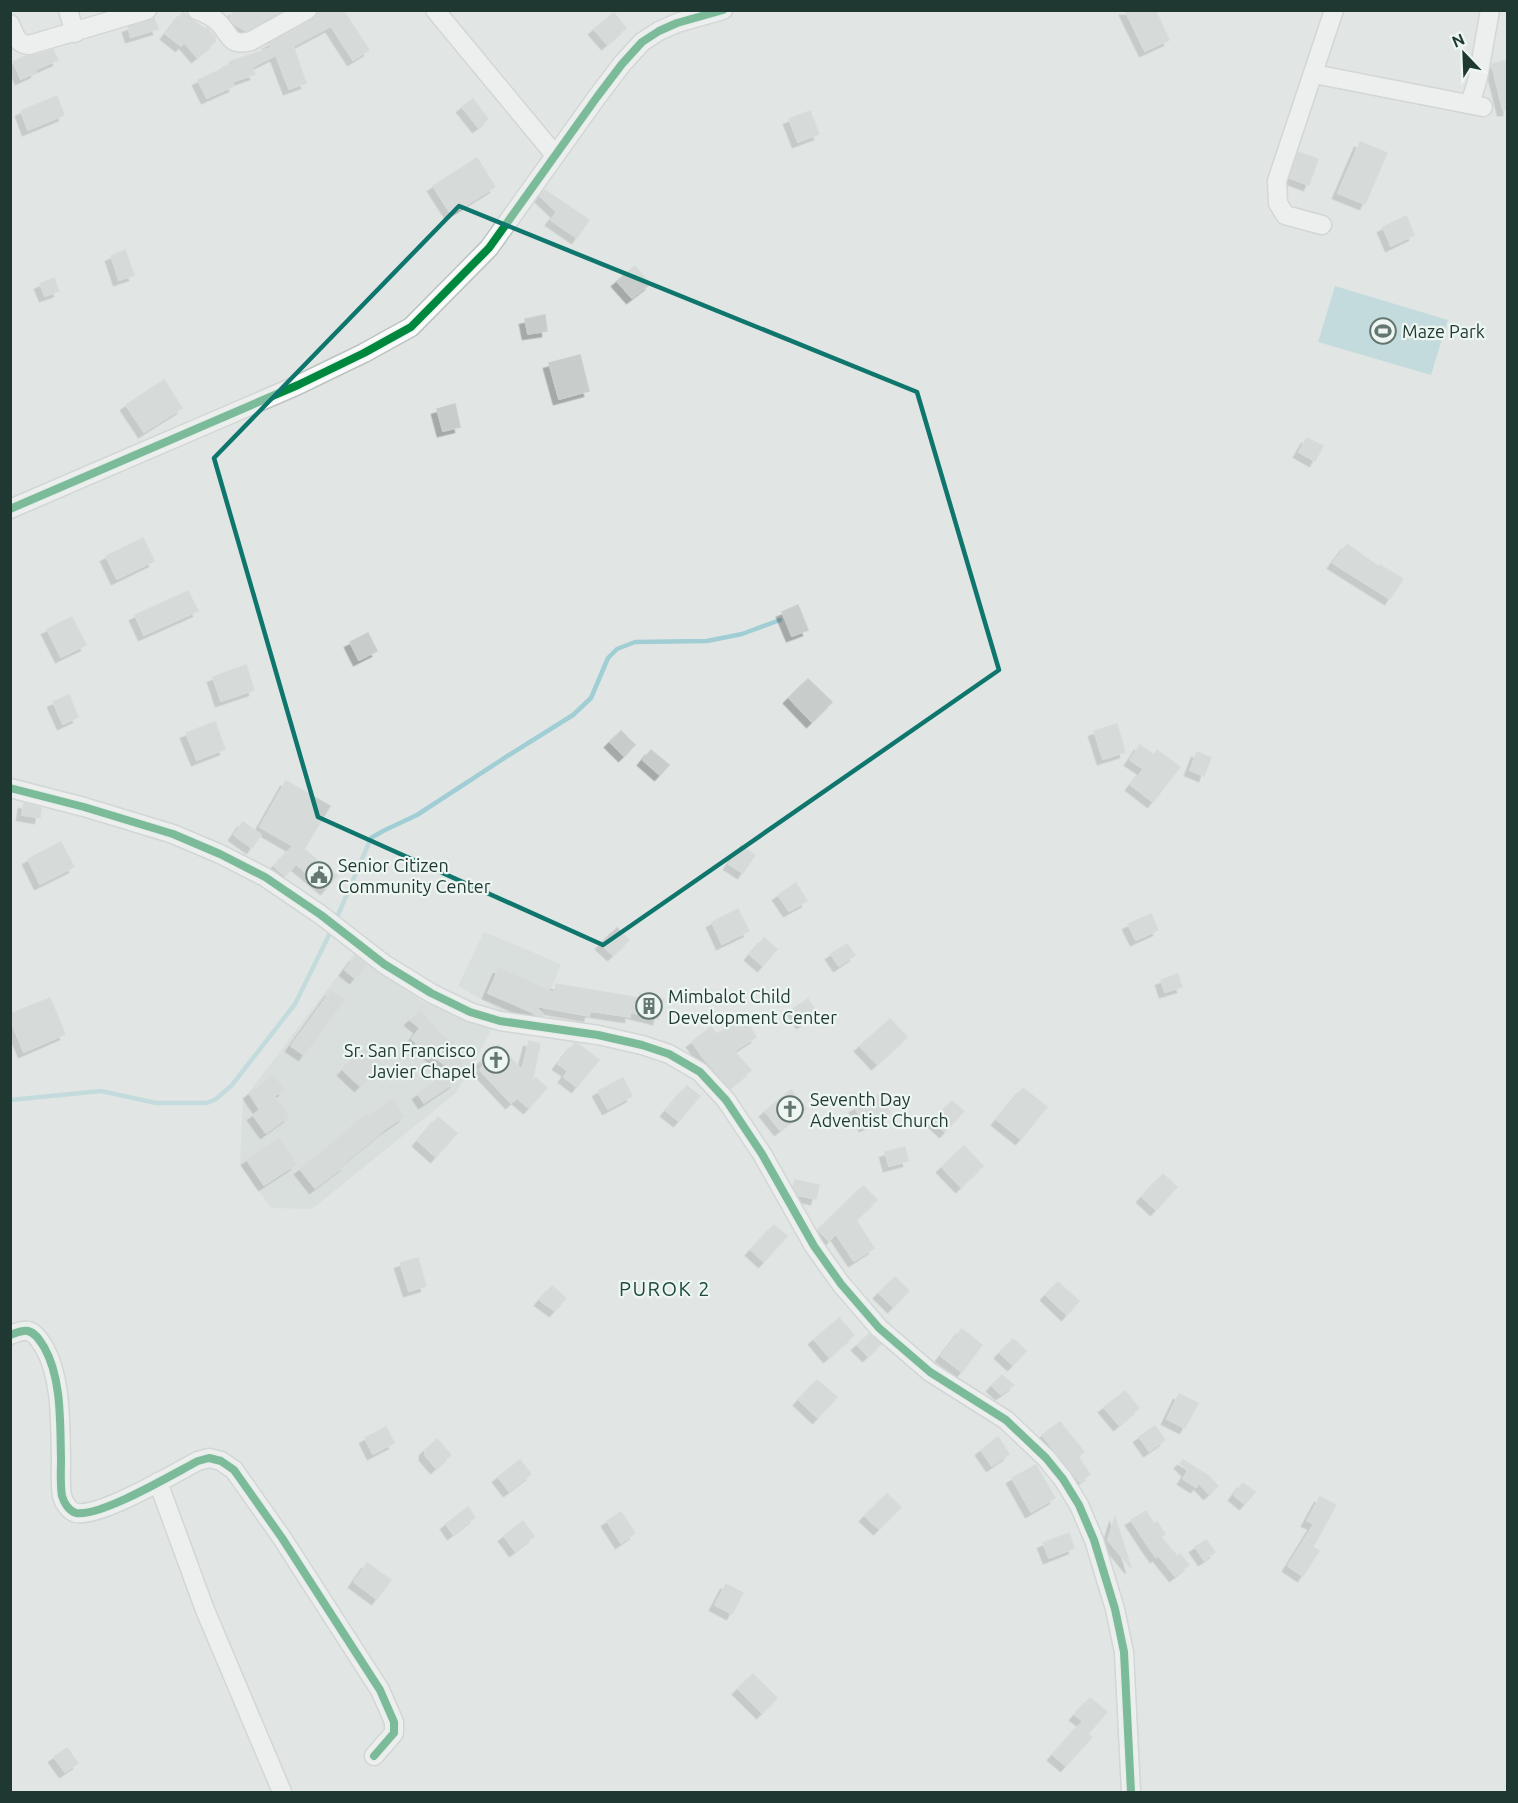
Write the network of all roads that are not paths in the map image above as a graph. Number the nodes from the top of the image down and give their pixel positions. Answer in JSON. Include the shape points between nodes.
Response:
{"nodes":[{"id":1,"x":68,"y":10,"type":"edge"},
{"id":2,"x":196,"y":10,"type":"edge"},
{"id":3,"x":307,"y":10,"type":"edge"},
{"id":4,"x":435,"y":10,"type":"edge"},
{"id":5,"x":723,"y":10,"type":"edge"},
{"id":6,"x":1334,"y":10,"type":"edge"},
{"id":7,"x":1490,"y":10,"type":"edge"},
{"id":8,"x":139,"y":11,"type":"edge"},
{"id":9,"x":10,"y":24,"type":"edge"},
{"id":10,"x":75,"y":33,"type":"junction"},
{"id":11,"x":1314,"y":74,"type":"junction"},
{"id":12,"x":555,"y":155,"type":"junction"},
{"id":13,"x":1322,"y":225,"type":"dead end"},
{"id":14,"x":10,"y":509,"type":"edge"},
{"id":15,"x":10,"y":788,"type":"edge"},
{"id":16,"x":10,"y":1335,"type":"edge"},
{"id":17,"x":158,"y":1482,"type":"junction"},
{"id":18,"x":374,"y":1756,"type":"dead end"},
{"id":19,"x":282,"y":1792,"type":"edge"},
{"id":20,"x":1131,"y":1792,"type":"edge"}],
"edges":[{"from":1,"to":10,"type":"street"},
{"from":2,"to":3,"type":"street","via":[[218,22],[233,41],[241,44]]},
{"from":4,"to":12,"type":"street"},
{"from":5,"to":12,"type":"street","via":[[677,23],[642,42]]},
{"from":6,"to":11,"type":"street"},
{"from":7,"to":11,"type":"street","via":[[1477,106]]},
{"from":8,"to":10,"type":"street"},
{"from":9,"to":10,"type":"street","via":[[17,40],[29,45]]},
{"from":11,"to":13,"type":"street","via":[[1277,181],[1278,204],[1285,215]]},
{"from":12,"to":14,"type":"street","via":[[489,248],[411,327],[298,385]]},
{"from":15,"to":20,"type":"street","via":[[173,834],[220,854],[265,877],[384,964],[470,1012],[500,1021],[642,1045],[669,1054],[700,1072],[726,1100],[762,1154],[814,1246],[879,1328],[930,1372],[1006,1420],[1046,1458],[1079,1505],[1094,1540],[1124,1652]]},
{"from":16,"to":17,"type":"street","via":[[32,1333],[52,1366],[59,1401],[62,1496],[70,1510],[93,1512]]},
{"from":17,"to":18,"type":"street","via":[[209,1458],[234,1470],[380,1690],[394,1722],[394,1733]]},
{"from":17,"to":19,"type":"street","via":[[205,1610]]}]}
